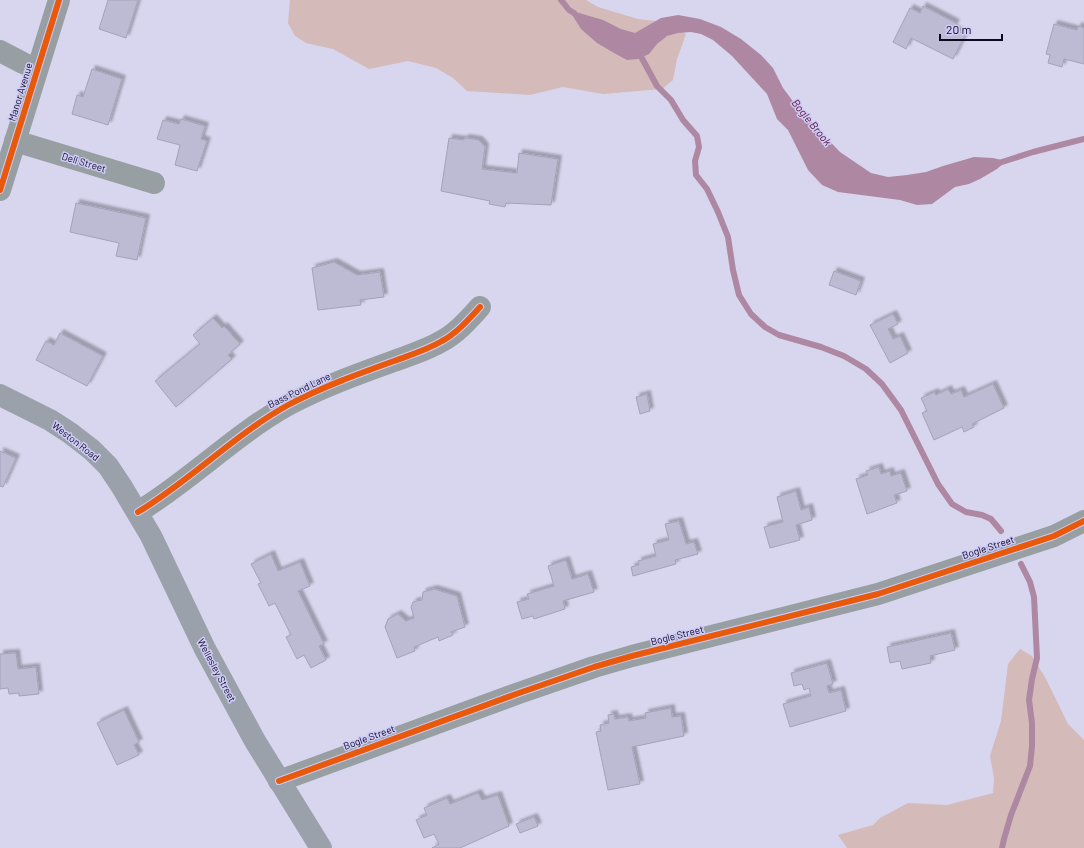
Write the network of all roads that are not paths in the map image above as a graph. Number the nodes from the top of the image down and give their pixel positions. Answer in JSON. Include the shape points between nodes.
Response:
{"nodes":[{"id":1,"x":59,"y":0,"type":"edge"},
{"id":2,"x":0,"y":51,"type":"edge"},
{"id":3,"x":37,"y":70,"type":"junction"},
{"id":4,"x":15,"y":141,"type":"junction"},
{"id":5,"x":154,"y":183,"type":"dead end"},
{"id":6,"x":0,"y":190,"type":"edge"},
{"id":7,"x":480,"y":307,"type":"dead end"},
{"id":8,"x":0,"y":394,"type":"edge"},
{"id":9,"x":122,"y":487,"type":"joint"},
{"id":10,"x":138,"y":512,"type":"junction"},
{"id":11,"x":1084,"y":521,"type":"edge"},
{"id":12,"x":279,"y":781,"type":"junction"},
{"id":13,"x":321,"y":848,"type":"edge"}],
"edges":[{"from":1,"to":3,"type":"street","name":"Manor Avenue"},
{"from":2,"to":3,"type":"street"},
{"from":3,"to":4,"type":"street","name":"Manor Avenue"},
{"from":4,"to":5,"type":"street","name":"Dell Street"},
{"from":4,"to":6,"type":"street","name":"Manor Avenue"},
{"from":7,"to":10,"type":"street","name":"Bass Pond Lane","via":[[442,341],[337,382],[269,416],[168,493]]},
{"from":8,"to":9,"type":"main road","name":"Weston Road","via":[[70,433],[108,466]]},
{"from":9,"to":10,"type":"main road","name":"Wellesley Street"},
{"from":10,"to":12,"type":"main road","name":"Wellesley Street","via":[[216,668]]},
{"from":11,"to":12,"type":"street","name":"Bogle Street","via":[[1054,536],[878,594],[594,667]]},
{"from":12,"to":13,"type":"main road","name":"Wellesley Street"}]}
